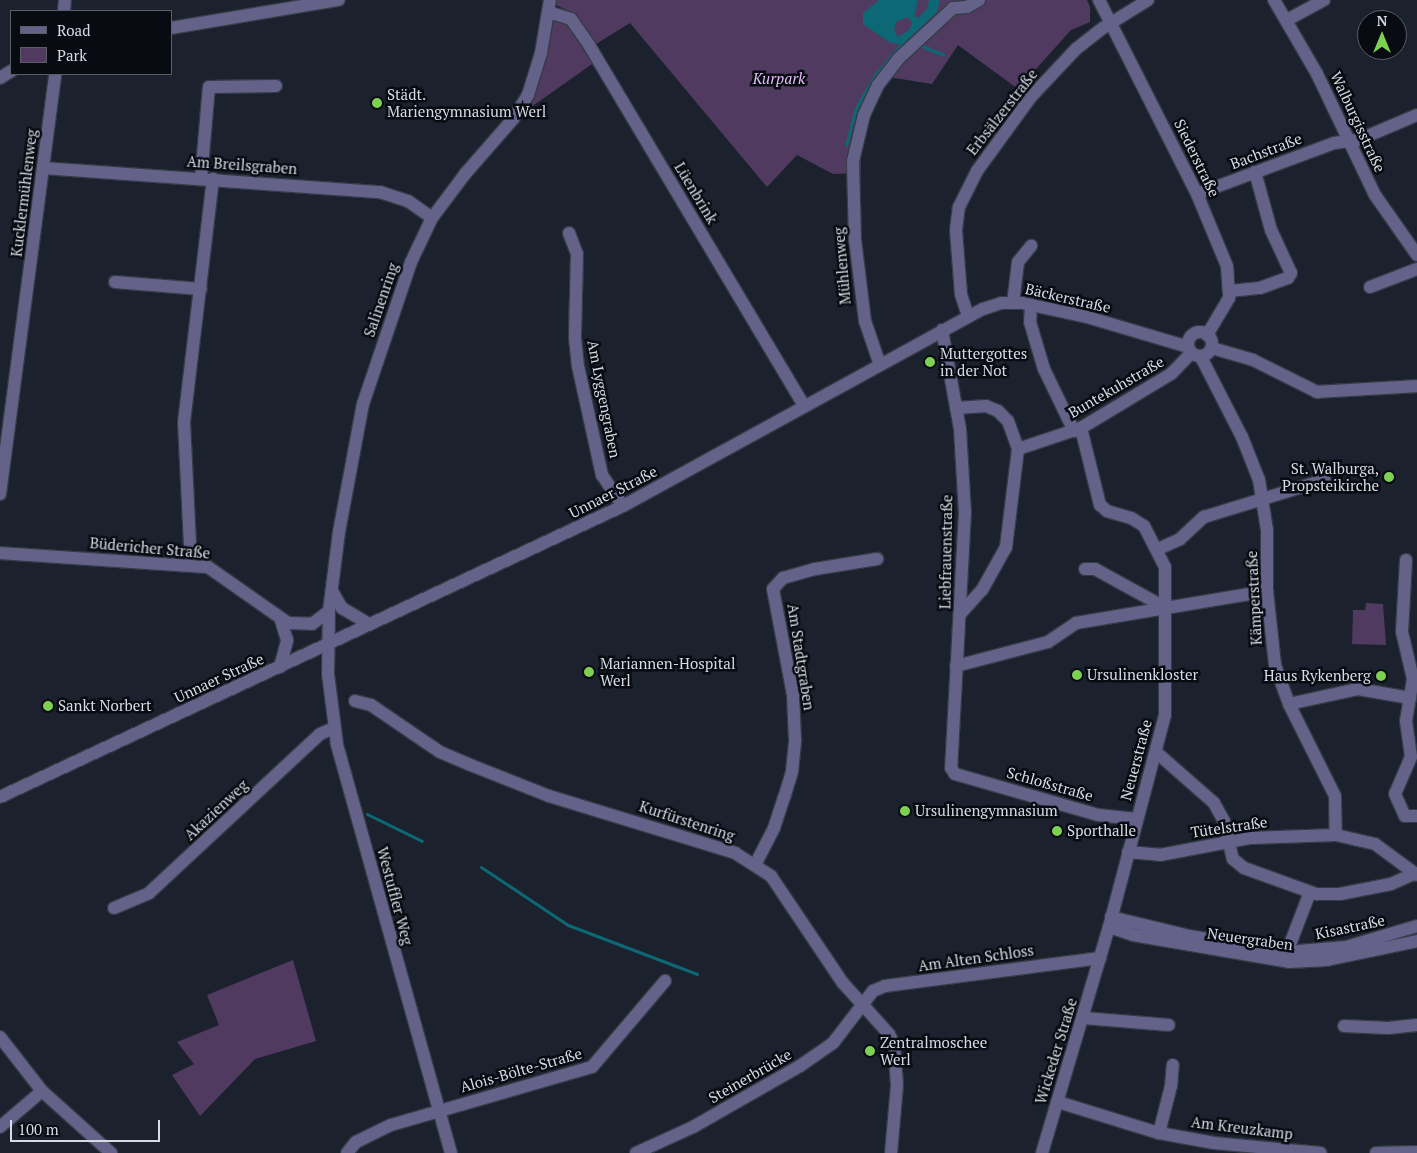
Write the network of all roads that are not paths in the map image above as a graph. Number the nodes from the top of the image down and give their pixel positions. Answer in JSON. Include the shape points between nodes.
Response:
{"nodes":[{"id":1,"x":339,"y":0,"type":"edge"},
{"id":2,"x":979,"y":0,"type":"edge"},
{"id":3,"x":1099,"y":0,"type":"edge"},
{"id":4,"x":1148,"y":0,"type":"edge"},
{"id":5,"x":1274,"y":0,"type":"edge"},
{"id":6,"x":1324,"y":0,"type":"edge"},
{"id":7,"x":549,"y":6,"type":"edge"},
{"id":8,"x":1287,"y":20,"type":"junction"},
{"id":9,"x":1112,"y":22,"type":"junction"},
{"id":10,"x":172,"y":28,"type":"edge"},
{"id":11,"x":55,"y":75,"type":"edge"},
{"id":12,"x":276,"y":86,"type":"dead end"},
{"id":13,"x":1417,"y":115,"type":"edge"},
{"id":14,"x":1347,"y":141,"type":"junction"},
{"id":15,"x":43,"y":168,"type":"junction"},
{"id":16,"x":1255,"y":172,"type":"junction"},
{"id":17,"x":207,"y":179,"type":"junction"},
{"id":18,"x":1197,"y":194,"type":"junction"},
{"id":19,"x":432,"y":218,"type":"junction"},
{"id":20,"x":569,"y":233,"type":"dead end"},
{"id":21,"x":1031,"y":246,"type":"dead end"},
{"id":22,"x":1417,"y":255,"type":"edge"},
{"id":23,"x":1417,"y":269,"type":"edge"},
{"id":24,"x":115,"y":282,"type":"dead end"},
{"id":25,"x":1370,"y":287,"type":"dead end"},
{"id":26,"x":201,"y":289,"type":"junction"},
{"id":27,"x":1230,"y":291,"type":"junction"},
{"id":28,"x":1013,"y":302,"type":"junction"},
{"id":29,"x":1031,"y":305,"type":"junction"},
{"id":30,"x":968,"y":316,"type":"junction"},
{"id":31,"x":942,"y":330,"type":"junction"},
{"id":32,"x":1207,"y":335,"type":"junction"},
{"id":33,"x":1212,"y":348,"type":"junction"},
{"id":34,"x":1193,"y":352,"type":"junction"},
{"id":35,"x":880,"y":365,"type":"junction"},
{"id":36,"x":865,"y":374,"type":"joint"},
{"id":37,"x":1417,"y":386,"type":"edge"},
{"id":38,"x":804,"y":406,"type":"junction"},
{"id":39,"x":956,"y":408,"type":"junction"},
{"id":40,"x":1078,"y":429,"type":"junction"},
{"id":41,"x":1018,"y":449,"type":"junction"},
{"id":42,"x":1324,"y":480,"type":"dead end"},
{"id":43,"x":0,"y":494,"type":"edge"},
{"id":44,"x":1264,"y":499,"type":"junction"},
{"id":45,"x":623,"y":506,"type":"junction"},
{"id":46,"x":1158,"y":548,"type":"junction"},
{"id":47,"x":0,"y":553,"type":"edge"},
{"id":48,"x":877,"y":559,"type":"dead end"},
{"id":49,"x":1406,"y":560,"type":"dead end"},
{"id":50,"x":191,"y":565,"type":"junction"},
{"id":51,"x":1085,"y":569,"type":"dead end"},
{"id":52,"x":1412,"y":589,"type":"edge"},
{"id":53,"x":332,"y":590,"type":"junction"},
{"id":54,"x":1267,"y":591,"type":"junction"},
{"id":55,"x":1166,"y":608,"type":"junction"},
{"id":56,"x":329,"y":611,"type":"junction"},
{"id":57,"x":961,"y":613,"type":"junction"},
{"id":58,"x":281,"y":620,"type":"junction"},
{"id":59,"x":369,"y":624,"type":"junction"},
{"id":60,"x":327,"y":645,"type":"junction"},
{"id":61,"x":956,"y":666,"type":"junction"},
{"id":62,"x":280,"y":667,"type":"junction"},
{"id":63,"x":1413,"y":692,"type":"edge"},
{"id":64,"x":355,"y":701,"type":"dead end"},
{"id":65,"x":1289,"y":704,"type":"junction"},
{"id":66,"x":334,"y":728,"type":"junction"},
{"id":67,"x":1413,"y":741,"type":"edge"},
{"id":68,"x":1156,"y":752,"type":"junction"},
{"id":69,"x":955,"y":774,"type":"joint"},
{"id":70,"x":0,"y":798,"type":"edge"},
{"id":71,"x":1417,"y":816,"type":"edge"},
{"id":72,"x":1137,"y":819,"type":"junction"},
{"id":73,"x":1336,"y":835,"type":"junction"},
{"id":74,"x":1230,"y":840,"type":"junction"},
{"id":75,"x":1128,"y":852,"type":"junction"},
{"id":76,"x":755,"y":865,"type":"junction"},
{"id":77,"x":1415,"y":874,"type":"edge"},
{"id":78,"x":1310,"y":892,"type":"junction"},
{"id":79,"x":114,"y":908,"type":"dead end"},
{"id":80,"x":1110,"y":922,"type":"junction"},
{"id":81,"x":1417,"y":926,"type":"edge"},
{"id":82,"x":1417,"y":941,"type":"edge"},
{"id":83,"x":1288,"y":952,"type":"junction"},
{"id":84,"x":1100,"y":958,"type":"junction"},
{"id":85,"x":665,"y":981,"type":"dead end"},
{"id":86,"x":862,"y":1003,"type":"junction"},
{"id":87,"x":1084,"y":1018,"type":"junction"},
{"id":88,"x":1169,"y":1025,"type":"dead end"},
{"id":89,"x":1417,"y":1025,"type":"edge"},
{"id":90,"x":1344,"y":1026,"type":"dead end"},
{"id":91,"x":0,"y":1037,"type":"edge"},
{"id":92,"x":1173,"y":1065,"type":"dead end"},
{"id":93,"x":42,"y":1091,"type":"junction"},
{"id":94,"x":1058,"y":1102,"type":"junction"},
{"id":95,"x":438,"y":1111,"type":"junction"},
{"id":96,"x":0,"y":1128,"type":"edge"},
{"id":97,"x":1159,"y":1133,"type":"junction"},
{"id":98,"x":1376,"y":1152,"type":"edge"},
{"id":99,"x":1417,"y":1152,"type":"edge"},
{"id":100,"x":111,"y":1153,"type":"edge"},
{"id":101,"x":346,"y":1153,"type":"edge"},
{"id":102,"x":451,"y":1153,"type":"edge"},
{"id":103,"x":636,"y":1153,"type":"edge"},
{"id":104,"x":891,"y":1153,"type":"edge"},
{"id":105,"x":1042,"y":1153,"type":"edge"},
{"id":106,"x":1321,"y":1153,"type":"edge"}],
"edges":[{"from":1,"to":10,"type":"street"},
{"from":2,"to":35,"type":"street","name":"Mühlenweg","via":[[963,9],[953,8],[892,65],[866,109],[854,161],[855,240],[867,334]]},
{"from":3,"to":9,"type":"street","name":"Siederstraße"},
{"from":4,"to":9,"type":"street","name":"Erbsälzerstraße"},
{"from":5,"to":8,"type":"street","name":"Walburgisstraße"},
{"from":6,"to":8,"type":"street"},
{"from":7,"to":19,"type":"street","name":"Salinenring","via":[[528,95],[513,119]]},
{"from":7,"to":38,"type":"street","name":"Lüenbrink","via":[[571,19]]},
{"from":8,"to":14,"type":"street","name":"Walburgisstraße","via":[[1317,74]]},
{"from":9,"to":18,"type":"street","name":"Siederstraße"},
{"from":9,"to":30,"type":"street","name":"Erbsälzerstraße","via":[[1076,49],[1030,98],[967,189],[959,207],[955,247],[961,294]]},
{"from":11,"to":15,"type":"street","name":"Kucklermühlenweg"},
{"from":12,"to":17,"type":"street","via":[[209,87]]},
{"from":13,"to":14,"type":"street","name":"Bachstraße","via":[[1358,140]]},
{"from":14,"to":16,"type":"street","name":"Bachstraße"},
{"from":14,"to":22,"type":"street","name":"Walburgisstraße","via":[[1375,195]]},
{"from":15,"to":17,"type":"street","name":"Am Breilsgraben"},
{"from":15,"to":43,"type":"street","name":"Kucklermühlenweg"},
{"from":16,"to":18,"type":"street","name":"Bachstraße"},
{"from":16,"to":27,"type":"street","via":[[1271,230],[1291,273],[1288,278],[1260,288]]},
{"from":17,"to":19,"type":"street","name":"Am Breilsgraben","via":[[380,192],[408,202]]},
{"from":17,"to":26,"type":"street"},
{"from":18,"to":27,"type":"street","name":"Siederstraße","via":[[1227,266]]},
{"from":19,"to":53,"type":"street","name":"Salinenring","via":[[411,262],[364,404],[339,532]]},
{"from":20,"to":45,"type":"street","name":"Am Lyggengraben","via":[[577,254],[575,338],[578,366],[602,474]]},
{"from":21,"to":28,"type":"street","via":[[1018,262]]},
{"from":23,"to":25,"type":"street"},
{"from":24,"to":26,"type":"street"},
{"from":26,"to":50,"type":"street","via":[[184,422]]},
{"from":27,"to":32,"type":"street"},
{"from":28,"to":29,"type":"street","name":"Bäckerstraße"},
{"from":28,"to":30,"type":"street","name":"Bäckerstraße","via":[[1000,303]]},
{"from":29,"to":34,"type":"street","name":"Bäckerstraße","via":[[1087,317]]},
{"from":29,"to":40,"type":"street","via":[[1030,322],[1044,369]]},
{"from":30,"to":31,"type":"street","name":"Bäckerstraße"},
{"from":31,"to":35,"type":"street","name":"Bäckerstraße"},
{"from":31,"to":39,"type":"street","name":"Liebfrauenstraße"},
{"from":32,"to":33,"type":"street"},
{"from":32,"to":34,"type":"street","via":[[1193,334]]},
{"from":33,"to":34,"type":"street"},
{"from":33,"to":37,"type":"street","via":[[1253,360],[1307,388],[1323,392]]},
{"from":34,"to":40,"type":"street","name":"Buntekuhstraße","via":[[1171,374]]},
{"from":34,"to":44,"type":"street","name":"Kämperstraße","via":[[1251,458]]},
{"from":35,"to":36,"type":"street","name":"Bäckerstraße"},
{"from":36,"to":38,"type":"street","name":"Unnaer Straße"},
{"from":38,"to":45,"type":"street","name":"Unnaer Straße"},
{"from":39,"to":41,"type":"street","via":[[986,406],[998,411],[1008,422]]},
{"from":39,"to":57,"type":"street","name":"Liebfrauenstraße","via":[[965,512]]},
{"from":40,"to":41,"type":"street","name":"Buntekuhstraße"},
{"from":40,"to":46,"type":"street","via":[[1100,505],[1107,511],[1139,522]]},
{"from":41,"to":57,"type":"street","via":[[1006,547],[982,590]]},
{"from":42,"to":44,"type":"street"},
{"from":44,"to":46,"type":"street","via":[[1204,517],[1180,539]]},
{"from":44,"to":54,"type":"street","name":"Kämperstraße"},
{"from":45,"to":59,"type":"street","name":"Unnaer Straße"},
{"from":46,"to":55,"type":"street","name":"Neuerstraße","via":[[1164,567]]},
{"from":47,"to":50,"type":"street","name":"Büdericher Straße"},
{"from":48,"to":76,"type":"street","name":"Am Stadtgraben","via":[[783,578],[773,589],[793,695],[795,740],[792,771],[782,806]]},
{"from":49,"to":52,"type":"street"},
{"from":50,"to":58,"type":"street","name":"Büdericher Straße","via":[[222,573]]},
{"from":51,"to":55,"type":"street","via":[[1095,569]]},
{"from":52,"to":63,"type":"street","via":[[1402,632]]},
{"from":53,"to":56,"type":"street","name":"Salinenring"},
{"from":53,"to":59,"type":"street","via":[[342,608]]},
{"from":54,"to":55,"type":"street"},
{"from":54,"to":65,"type":"street","name":"Kämperstraße","via":[[1275,665]]},
{"from":55,"to":61,"type":"street","via":[[1076,622],[1048,642]]},
{"from":55,"to":68,"type":"street","name":"Neuerstraße","via":[[1165,715]]},
{"from":56,"to":58,"type":"street","via":[[312,624]]},
{"from":56,"to":60,"type":"street","name":"Salinenring"},
{"from":57,"to":61,"type":"street","name":"Liebfrauenstraße"},
{"from":58,"to":62,"type":"street","via":[[287,640]]},
{"from":59,"to":60,"type":"street","name":"Unnaer Straße"},
{"from":60,"to":62,"type":"street","name":"Unnaer Straße"},
{"from":60,"to":66,"type":"street","name":"Westuffler Weg"},
{"from":61,"to":69,"type":"street","name":"Liebfrauenstraße","via":[[949,761]]},
{"from":62,"to":70,"type":"street","name":"Unnaer Straße"},
{"from":63,"to":65,"type":"street","via":[[1358,689]]},
{"from":63,"to":67,"type":"street","via":[[1406,721]]},
{"from":64,"to":76,"type":"street","name":"Kurfürstenring","via":[[371,705],[440,752],[468,764],[549,796],[735,852]]},
{"from":65,"to":73,"type":"street","name":"Kämperstraße","via":[[1336,796]]},
{"from":66,"to":79,"type":"street","name":"Akazienweg","via":[[320,734],[149,893]]},
{"from":66,"to":95,"type":"street","name":"Westuffler Weg"},
{"from":67,"to":71,"type":"street","via":[[1411,762],[1395,794],[1404,816]]},
{"from":68,"to":72,"type":"street","name":"Neuerstraße","via":[[1147,772]]},
{"from":68,"to":74,"type":"street","via":[[1214,803]]},
{"from":69,"to":72,"type":"street","name":"Schloßstraße","via":[[1098,815]]},
{"from":72,"to":75,"type":"street","name":"Neuerstraße"},
{"from":73,"to":74,"type":"street","name":"Tütelstraße"},
{"from":73,"to":77,"type":"street","via":[[1375,844]]},
{"from":74,"to":75,"type":"street","name":"Tütelstraße","via":[[1160,855]]},
{"from":74,"to":78,"type":"street","via":[[1233,859],[1244,868]]},
{"from":75,"to":80,"type":"street","name":"Neuerstraße"},
{"from":76,"to":86,"type":"street","name":"Kurfürstenring","via":[[780,885],[824,957]]},
{"from":77,"to":78,"type":"street","via":[[1391,884],[1340,894]]},
{"from":78,"to":83,"type":"street"},
{"from":80,"to":82,"type":"street","name":"Neuergraben","via":[[1133,935],[1289,962],[1327,960]]},
{"from":80,"to":83,"type":"street","name":"Kisastraße"},
{"from":80,"to":84,"type":"street","name":"Neuerstraße"},
{"from":81,"to":83,"type":"street","name":"Kisastraße","via":[[1346,947]]},
{"from":84,"to":86,"type":"street","name":"Am Alten Schloss","via":[[885,986],[873,991]]},
{"from":84,"to":87,"type":"street","name":"Wickeder Straße"},
{"from":85,"to":95,"type":"street","name":"Alois-Bölte-Straße","via":[[592,1067]]},
{"from":86,"to":103,"type":"street","name":"Steinerbrücke","via":[[834,1043],[800,1066],[693,1127]]},
{"from":86,"to":104,"type":"street","name":"Kurfürstenring","via":[[889,1034],[894,1045],[897,1085]]},
{"from":87,"to":88,"type":"street"},
{"from":87,"to":94,"type":"street","name":"Wickeder Straße"},
{"from":89,"to":90,"type":"street","via":[[1388,1028]]},
{"from":91,"to":93,"type":"street"},
{"from":92,"to":97,"type":"street","via":[[1172,1086]]},
{"from":93,"to":96,"type":"street"},
{"from":93,"to":100,"type":"street"},
{"from":94,"to":97,"type":"street","name":"Am Kreuzkamp"},
{"from":94,"to":105,"type":"street","name":"Wickeder Straße"},
{"from":95,"to":101,"type":"street","name":"Alois-Bölte-Straße","via":[[391,1125],[356,1142]]},
{"from":95,"to":102,"type":"street","name":"Westuffler Weg"},
{"from":97,"to":106,"type":"street","name":"Am Kreuzkamp","via":[[1214,1144]]},
{"from":98,"to":99,"type":"street"}]}
